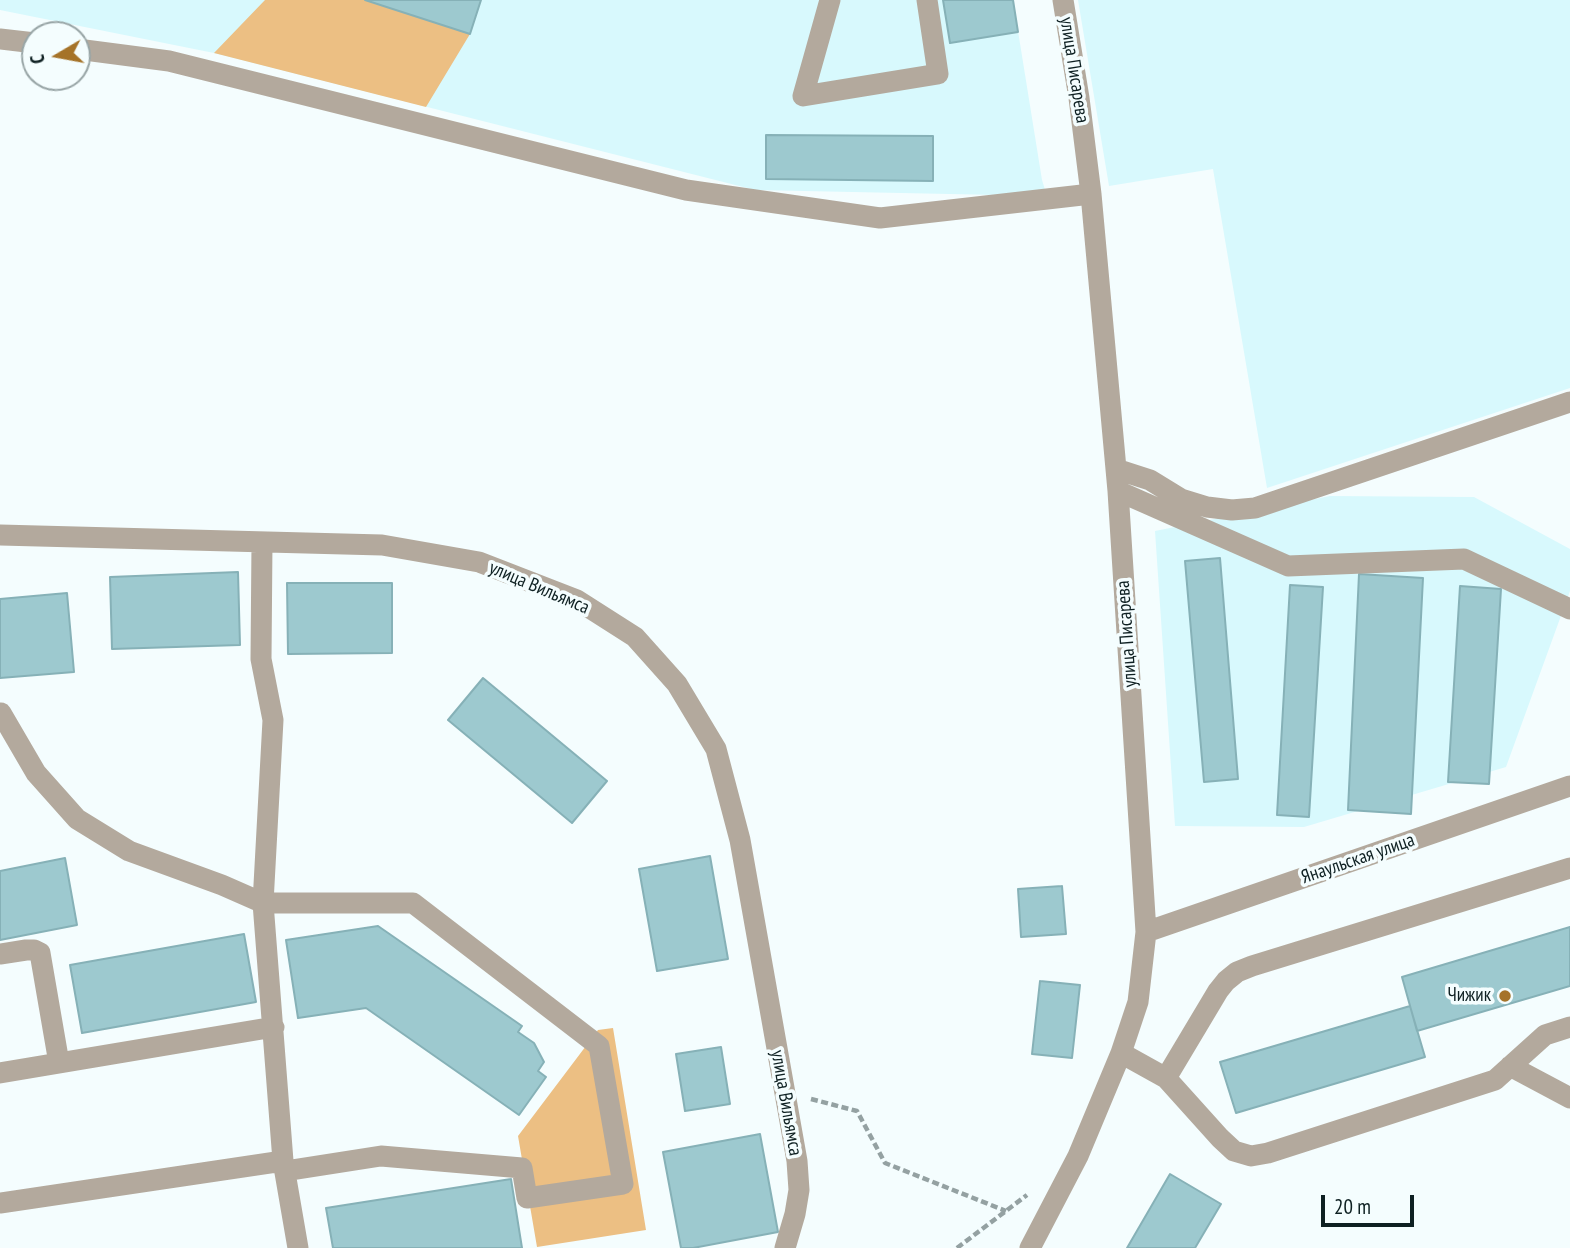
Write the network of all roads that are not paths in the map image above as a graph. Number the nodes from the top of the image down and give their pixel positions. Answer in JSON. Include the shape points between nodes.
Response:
{"nodes":[{"id":1,"x":830,"y":0,"type":"edge"},
{"id":2,"x":926,"y":0,"type":"edge"},
{"id":3,"x":1063,"y":0,"type":"edge"},
{"id":4,"x":0,"y":39,"type":"edge"},
{"id":5,"x":21,"y":41,"type":"edge"},
{"id":6,"x":91,"y":51,"type":"edge"},
{"id":7,"x":1091,"y":194,"type":"junction"},
{"id":8,"x":1570,"y":402,"type":"edge"},
{"id":9,"x":1117,"y":480,"type":"junction"},
{"id":10,"x":0,"y":535,"type":"edge"},
{"id":11,"x":262,"y":542,"type":"junction"},
{"id":12,"x":1570,"y":609,"type":"edge"},
{"id":13,"x":1,"y":713,"type":"edge"},
{"id":14,"x":1569,"y":788,"type":"edge"},
{"id":15,"x":1570,"y":868,"type":"edge"},
{"id":16,"x":263,"y":903,"type":"junction"},
{"id":17,"x":1146,"y":932,"type":"junction"},
{"id":18,"x":0,"y":954,"type":"edge"},
{"id":19,"x":274,"y":1027,"type":"junction"},
{"id":20,"x":1570,"y":1027,"type":"edge"},
{"id":21,"x":1121,"y":1053,"type":"junction"},
{"id":22,"x":59,"y":1063,"type":"junction"},
{"id":23,"x":1510,"y":1066,"type":"junction"},
{"id":24,"x":0,"y":1073,"type":"edge"},
{"id":25,"x":1166,"y":1078,"type":"junction"},
{"id":26,"x":1570,"y":1098,"type":"edge"},
{"id":27,"x":284,"y":1166,"type":"junction"},
{"id":28,"x":0,"y":1203,"type":"edge"},
{"id":29,"x":298,"y":1248,"type":"edge"},
{"id":30,"x":785,"y":1248,"type":"edge"},
{"id":31,"x":1030,"y":1248,"type":"edge"}],
"edges":[{"from":1,"to":2,"type":"street","via":[[803,96],[938,74]]},
{"from":3,"to":7,"type":"street","name":"улица Писарева"},
{"from":4,"to":5,"type":"street"},
{"from":6,"to":7,"type":"street","via":[[169,61],[687,190],[880,218]]},
{"from":7,"to":9,"type":"street","name":"улица Писарева"},
{"from":8,"to":9,"type":"street","via":[[1255,508],[1207,507],[1181,499],[1150,480]]},
{"from":9,"to":12,"type":"street","via":[[1288,566],[1464,559]]},
{"from":9,"to":17,"type":"street","name":"улица Писарева"},
{"from":10,"to":11,"type":"street","name":"улица Вильямса"},
{"from":11,"to":16,"type":"street","via":[[261,659],[272,720]]},
{"from":11,"to":30,"type":"street","name":"улица Вильямса","via":[[382,545],[479,562],[577,600],[635,637],[677,684],[716,750],[740,840],[797,1161],[799,1190]]},
{"from":13,"to":16,"type":"street","via":[[36,773],[77,819],[129,851]]},
{"from":14,"to":17,"type":"street","name":"Янаульская улица"},
{"from":15,"to":25,"type":"street","via":[[1237,972],[1218,991]]},
{"from":16,"to":19,"type":"street"},
{"from":16,"to":27,"type":"street","via":[[413,903],[598,1046],[623,1184],[527,1198],[522,1168],[381,1156]]},
{"from":17,"to":21,"type":"street","name":"улица Писарева","via":[[1138,1002]]},
{"from":18,"to":22,"type":"street","via":[[40,953]]},
{"from":19,"to":22,"type":"street"},
{"from":19,"to":27,"type":"street"},
{"from":20,"to":23,"type":"street","via":[[1545,1035]]},
{"from":21,"to":25,"type":"street"},
{"from":21,"to":31,"type":"street","name":"улица Писарева","via":[[1078,1156]]},
{"from":22,"to":24,"type":"street"},
{"from":23,"to":25,"type":"street","via":[[1495,1080],[1251,1156],[1234,1151]]},
{"from":23,"to":26,"type":"street"},
{"from":27,"to":28,"type":"street"},
{"from":27,"to":29,"type":"street"}]}
